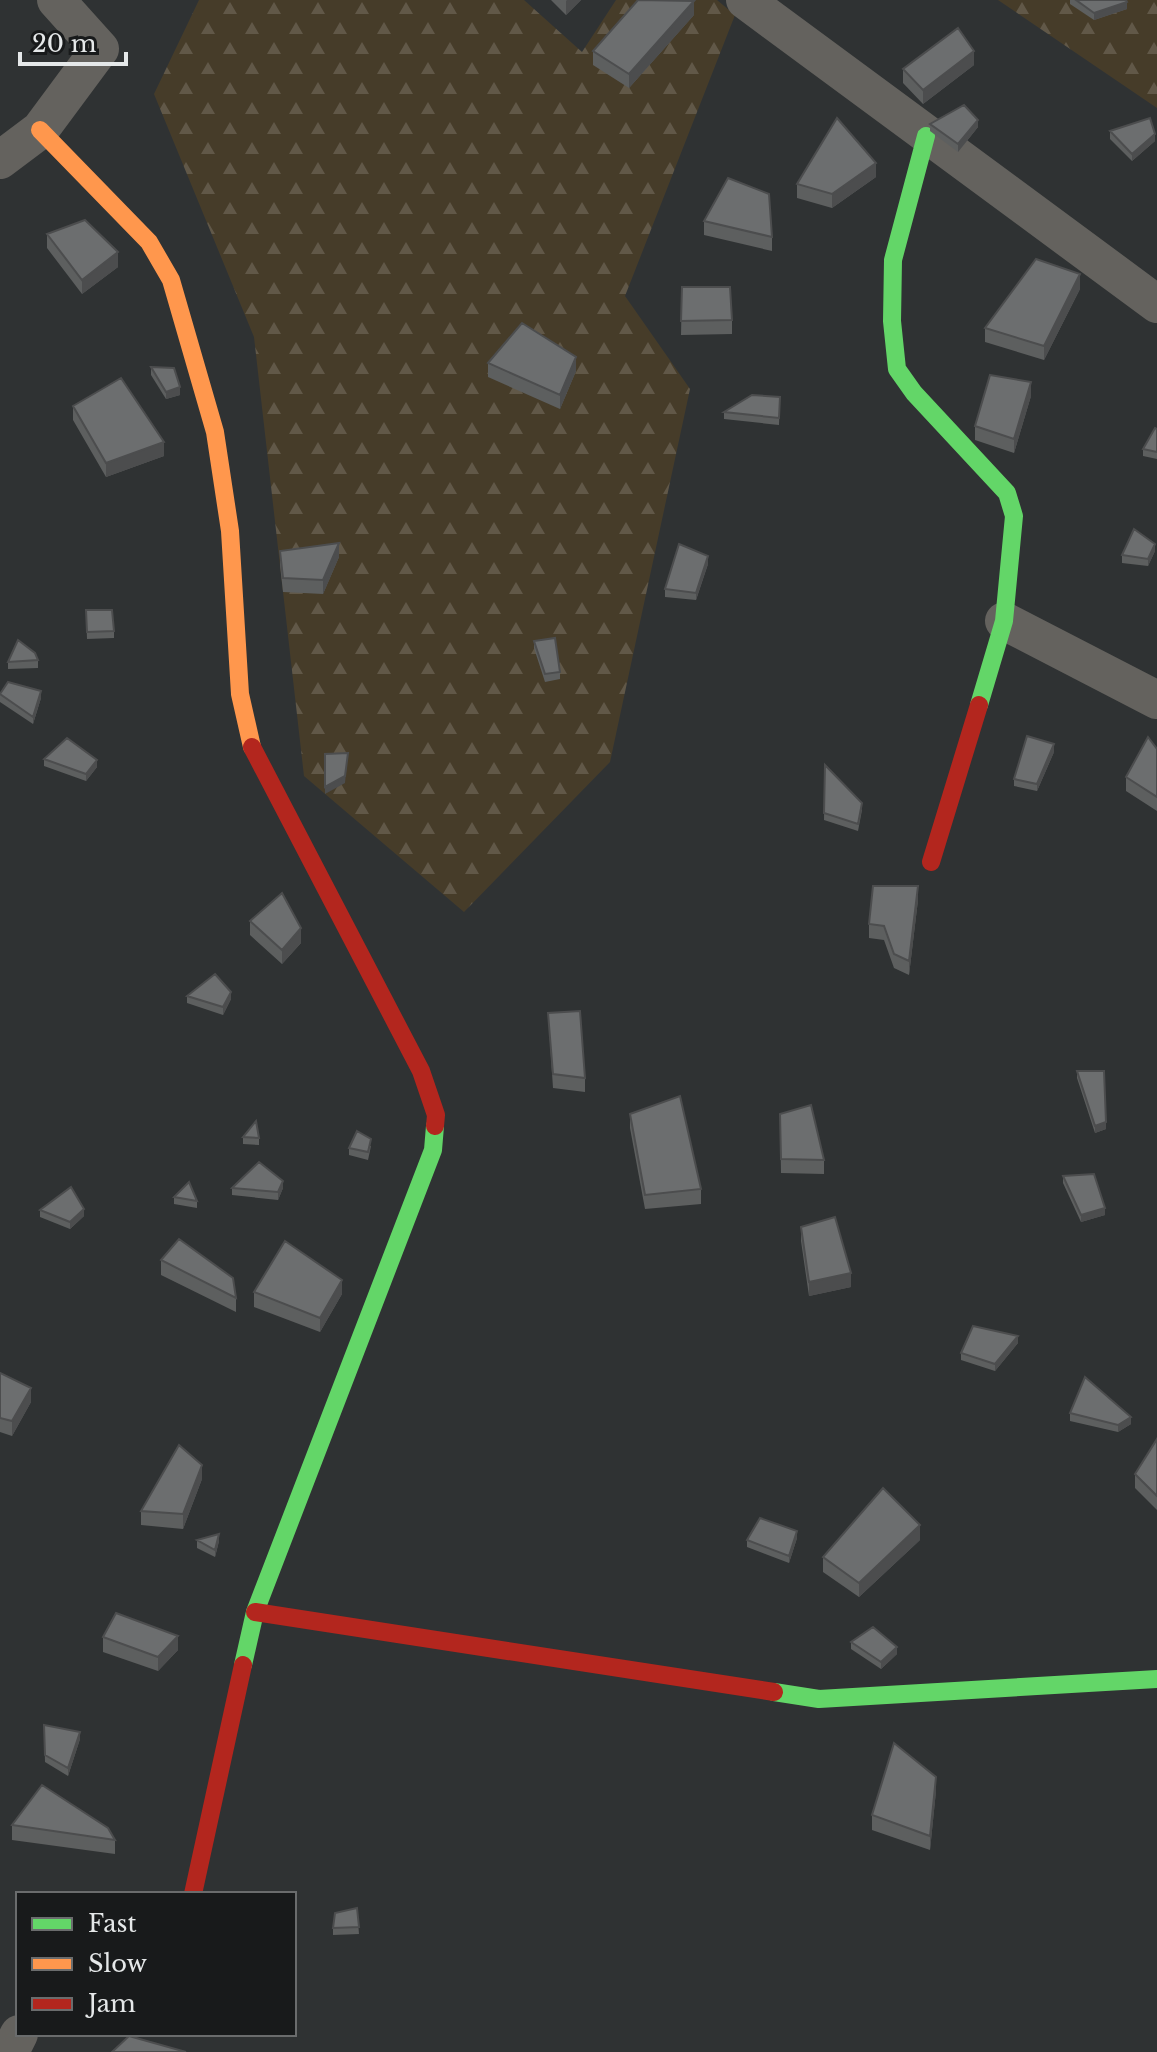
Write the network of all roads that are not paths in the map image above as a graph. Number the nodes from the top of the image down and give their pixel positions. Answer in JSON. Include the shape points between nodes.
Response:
{"nodes":[{"id":1,"x":56,"y":0,"type":"edge"},
{"id":2,"x":745,"y":0,"type":"edge"},
{"id":3,"x":40,"y":130,"type":"junction"},
{"id":4,"x":926,"y":136,"type":"junction"},
{"id":5,"x":0,"y":160,"type":"edge"},
{"id":6,"x":1157,"y":304,"type":"edge"},
{"id":7,"x":1004,"y":621,"type":"junction"},
{"id":8,"x":1157,"y":700,"type":"edge"},
{"id":9,"x":931,"y":862,"type":"dead end"},
{"id":10,"x":255,"y":1612,"type":"junction"},
{"id":11,"x":1157,"y":1679,"type":"edge"},
{"id":12,"x":193,"y":1892,"type":"edge"}],
"edges":[{"from":1,"to":3,"type":"street","via":[[100,49]]},
{"from":2,"to":4,"type":"street"},
{"from":3,"to":5,"type":"street"},
{"from":3,"to":10,"type":"street","via":[[149,242],[171,280],[215,432],[230,531],[240,694],[255,758],[421,1071],[436,1115],[433,1150]]},
{"from":4,"to":6,"type":"street"},
{"from":4,"to":7,"type":"street","via":[[893,260],[897,369],[1007,493],[1014,516]]},
{"from":7,"to":8,"type":"street"},
{"from":7,"to":9,"type":"street"},
{"from":10,"to":11,"type":"street","via":[[819,1699]]},
{"from":10,"to":12,"type":"street"}]}
